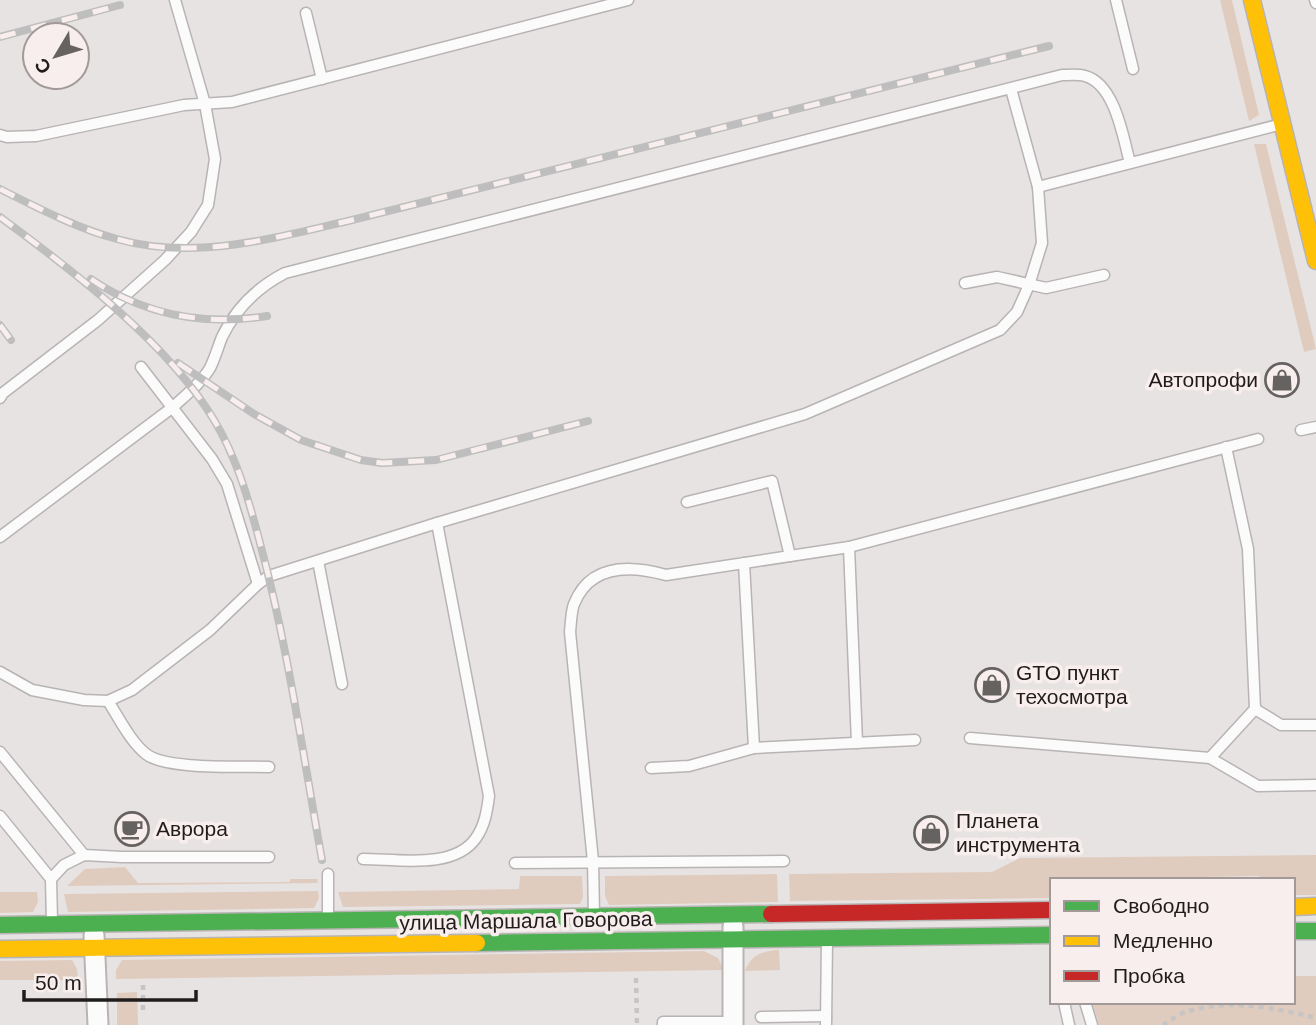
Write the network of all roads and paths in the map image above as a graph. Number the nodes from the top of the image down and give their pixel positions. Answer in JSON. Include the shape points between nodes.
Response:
{"nodes":[{"id":1,"x":175,"y":0,"type":"edge"},
{"id":2,"x":628,"y":0,"type":"edge"},
{"id":3,"x":1116,"y":0,"type":"edge"},
{"id":4,"x":1252,"y":0,"type":"edge"},
{"id":5,"x":306,"y":13,"type":"dead end"},
{"id":6,"x":1133,"y":69,"type":"dead end"},
{"id":7,"x":322,"y":79,"type":"junction"},
{"id":8,"x":1011,"y":89,"type":"junction"},
{"id":9,"x":205,"y":104,"type":"junction"},
{"id":10,"x":1282,"y":124,"type":"junction"},
{"id":11,"x":0,"y":135,"type":"edge"},
{"id":12,"x":1130,"y":163,"type":"junction"},
{"id":13,"x":1038,"y":187,"type":"junction"},
{"id":14,"x":1316,"y":261,"type":"edge"},
{"id":15,"x":1104,"y":275,"type":"dead end"},
{"id":16,"x":965,"y":283,"type":"dead end"},
{"id":17,"x":1029,"y":285,"type":"junction"},
{"id":18,"x":141,"y":367,"type":"dead end"},
{"id":19,"x":0,"y":398,"type":"edge"},
{"id":20,"x":173,"y":407,"type":"junction"},
{"id":21,"x":1316,"y":427,"type":"edge"},
{"id":22,"x":1301,"y":430,"type":"dead end"},
{"id":23,"x":1258,"y":439,"type":"dead end"},
{"id":24,"x":1226,"y":447,"type":"junction"},
{"id":25,"x":687,"y":502,"type":"dead end"},
{"id":26,"x":437,"y":523,"type":"junction"},
{"id":27,"x":0,"y":537,"type":"edge"},
{"id":28,"x":849,"y":547,"type":"junction"},
{"id":29,"x":790,"y":556,"type":"junction"},
{"id":30,"x":318,"y":561,"type":"junction"},
{"id":31,"x":744,"y":563,"type":"junction"},
{"id":32,"x":258,"y":584,"type":"junction"},
{"id":33,"x":0,"y":672,"type":"edge"},
{"id":34,"x":342,"y":684,"type":"dead end"},
{"id":35,"x":108,"y":701,"type":"junction"},
{"id":36,"x":1255,"y":709,"type":"junction"},
{"id":37,"x":1316,"y":725,"type":"edge"},
{"id":38,"x":970,"y":738,"type":"dead end"},
{"id":39,"x":915,"y":740,"type":"dead end"},
{"id":40,"x":857,"y":743,"type":"junction"},
{"id":41,"x":754,"y":748,"type":"junction"},
{"id":42,"x":0,"y":752,"type":"edge"},
{"id":43,"x":1210,"y":758,"type":"junction"},
{"id":44,"x":270,"y":767,"type":"dead end"},
{"id":45,"x":651,"y":768,"type":"dead end"},
{"id":46,"x":1316,"y":785,"type":"edge"},
{"id":47,"x":0,"y":816,"type":"edge"},
{"id":48,"x":84,"y":855,"type":"junction"},
{"id":49,"x":269,"y":857,"type":"dead end"},
{"id":50,"x":363,"y":859,"type":"dead end"},
{"id":51,"x":593,"y":861,"type":"junction"},
{"id":52,"x":783,"y":862,"type":"dead end"},
{"id":53,"x":515,"y":863,"type":"dead end"},
{"id":54,"x":328,"y":874,"type":"dead end"},
{"id":55,"x":51,"y":879,"type":"junction"},
{"id":56,"x":1316,"y":906,"type":"edge"},
{"id":57,"x":1295,"y":907,"type":"edge"},
{"id":58,"x":1050,"y":910,"type":"edge"},
{"id":59,"x":733,"y":915,"type":"junction"},
{"id":60,"x":594,"y":917,"type":"junction"},
{"id":61,"x":328,"y":920,"type":"junction"},
{"id":62,"x":52,"y":924,"type":"junction"},
{"id":63,"x":94,"y":924,"type":"junction"},
{"id":64,"x":0,"y":925,"type":"edge"},
{"id":65,"x":1316,"y":930,"type":"edge"},
{"id":66,"x":1295,"y":931,"type":"edge"},
{"id":67,"x":1050,"y":935,"type":"edge"},
{"id":68,"x":827,"y":938,"type":"junction"},
{"id":69,"x":734,"y":939,"type":"junction"},
{"id":70,"x":594,"y":941,"type":"junction"},
{"id":71,"x":328,"y":945,"type":"junction"},
{"id":72,"x":53,"y":948,"type":"junction"},
{"id":73,"x":95,"y":948,"type":"junction"},
{"id":74,"x":0,"y":949,"type":"edge"},
{"id":75,"x":636,"y":978,"type":"dead end"},
{"id":76,"x":143,"y":985,"type":"dead end"},
{"id":77,"x":1064,"y":1004,"type":"edge"},
{"id":78,"x":1086,"y":1004,"type":"edge"},
{"id":79,"x":143,"y":1012,"type":"dead end"},
{"id":80,"x":761,"y":1017,"type":"dead end"},
{"id":81,"x":1316,"y":1018,"type":"edge"},
{"id":82,"x":826,"y":1021,"type":"edge"},
{"id":83,"x":733,"y":1024,"type":"edge"},
{"id":84,"x":98,"y":1025,"type":"edge"},
{"id":85,"x":637,"y":1025,"type":"edge"},
{"id":86,"x":663,"y":1025,"type":"edge"},
{"id":87,"x":1069,"y":1025,"type":"edge"},
{"id":88,"x":1093,"y":1025,"type":"edge"},
{"id":89,"x":1163,"y":1025,"type":"edge"}],
"edges":[{"from":1,"to":9,"type":"lane"},
{"from":2,"to":7,"type":"lane"},
{"from":3,"to":6,"type":"lane"},
{"from":4,"to":10,"type":"street"},
{"from":5,"to":7,"type":"lane"},
{"from":7,"to":9,"type":"lane","via":[[232,102]]},
{"from":8,"to":12,"type":"lane","via":[[1062,75],[1087,76],[1113,104]]},
{"from":8,"to":13,"type":"lane"},
{"from":8,"to":20,"type":"lane","via":[[285,273],[248,299],[231,321],[210,368]]},
{"from":9,"to":11,"type":"lane","via":[[36,136]]},
{"from":9,"to":19,"type":"lane","via":[[215,159],[208,205],[191,232],[98,320]]},
{"from":10,"to":12,"type":"lane"},
{"from":10,"to":14,"type":"street"},
{"from":12,"to":13,"type":"lane"},
{"from":13,"to":17,"type":"lane","via":[[1042,243]]},
{"from":15,"to":17,"type":"lane","via":[[1045,288]]},
{"from":16,"to":17,"type":"lane","via":[[997,277]]},
{"from":17,"to":26,"type":"lane","via":[[1017,312],[1000,330],[805,414]]},
{"from":18,"to":20,"type":"lane"},
{"from":20,"to":27,"type":"lane"},
{"from":20,"to":32,"type":"lane","via":[[227,484]]},
{"from":21,"to":22,"type":"lane"},
{"from":23,"to":24,"type":"lane"},
{"from":24,"to":28,"type":"lane"},
{"from":24,"to":36,"type":"lane","via":[[1248,549]]},
{"from":25,"to":29,"type":"lane","via":[[772,481]]},
{"from":26,"to":30,"type":"lane"},
{"from":26,"to":50,"type":"lane","via":[[489,796],[485,820],[476,839],[460,852],[438,859]]},
{"from":28,"to":29,"type":"lane"},
{"from":28,"to":40,"type":"lane"},
{"from":29,"to":31,"type":"lane"},
{"from":30,"to":32,"type":"lane","via":[[269,576]]},
{"from":30,"to":34,"type":"lane"},
{"from":31,"to":41,"type":"lane"},
{"from":31,"to":51,"type":"lane","via":[[666,575],[640,568],[612,570],[590,580],[573,604],[570,632]]},
{"from":32,"to":35,"type":"lane","via":[[210,630],[132,690]]},
{"from":33,"to":35,"type":"lane","via":[[32,690]]},
{"from":35,"to":44,"type":"lane","via":[[146,754],[163,763]]},
{"from":36,"to":37,"type":"lane","via":[[1281,725]]},
{"from":36,"to":43,"type":"lane"},
{"from":38,"to":43,"type":"lane"},
{"from":39,"to":40,"type":"lane"},
{"from":40,"to":41,"type":"lane"},
{"from":41,"to":45,"type":"lane","via":[[689,766]]},
{"from":42,"to":48,"type":"lane"},
{"from":43,"to":46,"type":"lane","via":[[1258,786]]},
{"from":47,"to":55,"type":"lane"},
{"from":48,"to":49,"type":"lane"},
{"from":48,"to":55,"type":"lane","via":[[64,865]]},
{"from":51,"to":52,"type":"lane"},
{"from":51,"to":53,"type":"lane"},
{"from":51,"to":60,"type":"lane"},
{"from":54,"to":61,"type":"lane"},
{"from":55,"to":62,"type":"lane"},
{"from":56,"to":57,"type":"street"},
{"from":58,"to":59,"type":"street","name":"улица Маршала Говорова"},
{"from":59,"to":60,"type":"street","name":"улица Маршала Говорова"},
{"from":59,"to":69,"type":"street"},
{"from":60,"to":61,"type":"street","name":"улица Маршала Говорова"},
{"from":60,"to":70,"type":"lane"},
{"from":61,"to":63,"type":"street","name":"улица Маршала Говорова"},
{"from":61,"to":71,"type":"lane"},
{"from":62,"to":63,"type":"street","name":"улица Маршала Говорова"},
{"from":62,"to":64,"type":"street","name":"улица Маршала Говорова"},
{"from":62,"to":72,"type":"lane"},
{"from":63,"to":73,"type":"street"},
{"from":65,"to":66,"type":"street"},
{"from":67,"to":68,"type":"street","name":"улица Маршала Говорова"},
{"from":68,"to":69,"type":"street","name":"улица Маршала Говорова"},
{"from":68,"to":82,"type":"lane"},
{"from":69,"to":70,"type":"street","name":"улица Маршала Говорова"},
{"from":69,"to":83,"type":"street"},
{"from":70,"to":71,"type":"street","name":"улица Маршала Говорова"},
{"from":71,"to":73,"type":"street","name":"улица Маршала Говорова"},
{"from":72,"to":73,"type":"street","name":"улица Маршала Говорова"},
{"from":72,"to":74,"type":"street","name":"улица Маршала Говорова"},
{"from":73,"to":84,"type":"street"},
{"from":75,"to":85,"type":"path"},
{"from":76,"to":79,"type":"path"},
{"from":77,"to":87,"type":"lane"},
{"from":78,"to":88,"type":"lane"},
{"from":80,"to":82,"type":"lane"},
{"from":81,"to":89,"type":"path","via":[[1272,1008],[1220,1006],[1186,1012]]},
{"from":83,"to":86,"type":"lane"}]}
